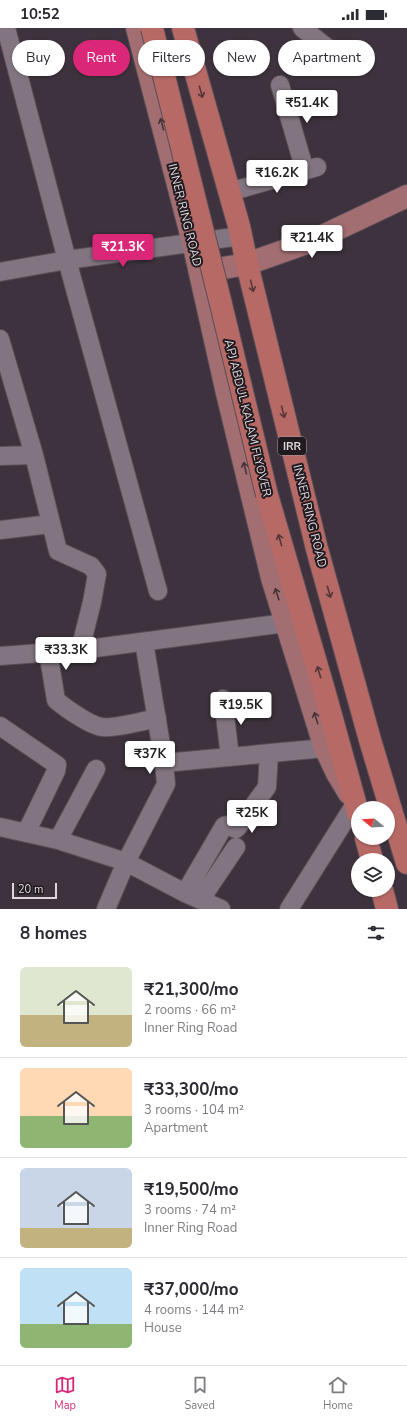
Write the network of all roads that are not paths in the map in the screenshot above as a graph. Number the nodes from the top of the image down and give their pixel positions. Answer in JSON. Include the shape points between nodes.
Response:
{"nodes":[{"id":1,"x":6,"y":28,"type":"edge"},
{"id":2,"x":137,"y":28,"type":"edge"},
{"id":3,"x":152,"y":28,"type":"edge"},
{"id":4,"x":302,"y":28,"type":"edge"},
{"id":5,"x":185,"y":29,"type":"edge"},
{"id":6,"x":317,"y":40,"type":"edge"},
{"id":7,"x":280,"y":85,"type":"dead end"},
{"id":8,"x":229,"y":192,"type":"junction"},
{"id":9,"x":407,"y":196,"type":"edge"},
{"id":10,"x":241,"y":236,"type":"junction"},
{"id":11,"x":193,"y":242,"type":"junction"},
{"id":12,"x":67,"y":260,"type":"junction"},
{"id":13,"x":247,"y":264,"type":"junction"},
{"id":14,"x":0,"y":272,"type":"edge"},
{"id":15,"x":200,"y":272,"type":"junction"},
{"id":16,"x":0,"y":339,"type":"edge"},
{"id":17,"x":34,"y":455,"type":"junction"},
{"id":18,"x":0,"y":456,"type":"edge"},
{"id":19,"x":51,"y":524,"type":"junction"},
{"id":20,"x":0,"y":530,"type":"edge"},
{"id":21,"x":158,"y":591,"type":"dead end"},
{"id":22,"x":286,"y":623,"type":"junction"},
{"id":23,"x":144,"y":642,"type":"junction"},
{"id":24,"x":80,"y":650,"type":"junction"},
{"id":25,"x":48,"y":652,"type":"junction"},
{"id":26,"x":0,"y":656,"type":"edge"},
{"id":27,"x":223,"y":699,"type":"dead end"},
{"id":28,"x":157,"y":718,"type":"junction"},
{"id":29,"x":0,"y":726,"type":"edge"},
{"id":30,"x":325,"y":748,"type":"junction"},
{"id":31,"x":269,"y":753,"type":"junction"},
{"id":32,"x":230,"y":757,"type":"junction"},
{"id":33,"x":164,"y":763,"type":"junction"},
{"id":34,"x":96,"y":769,"type":"dead end"},
{"id":35,"x":353,"y":801,"type":"edge"},
{"id":36,"x":355,"y":801,"type":"edge"},
{"id":37,"x":351,"y":817,"type":"edge"},
{"id":38,"x":0,"y":827,"type":"edge"},
{"id":39,"x":26,"y":833,"type":"junction"},
{"id":40,"x":58,"y":840,"type":"junction"},
{"id":41,"x":236,"y":847,"type":"dead end"},
{"id":42,"x":126,"y":862,"type":"junction"},
{"id":43,"x":407,"y":863,"type":"edge"},
{"id":44,"x":193,"y":896,"type":"junction"},
{"id":45,"x":384,"y":897,"type":"edge"},
{"id":46,"x":106,"y":909,"type":"edge"},
{"id":47,"x":219,"y":909,"type":"edge"},
{"id":48,"x":289,"y":909,"type":"edge"},
{"id":49,"x":387,"y":909,"type":"edge"}],
"edges":[{"from":1,"to":12,"type":"street"},
{"from":11,"to":2,"type":"main road","name":"INNER RING ROAD","one_way":true},
{"from":36,"to":3,"type":"highway","name":"APJ ABDUL KALAM FLYOVER","one_way":true,"bridge":true,"via":[[267,494]]},
{"from":4,"to":6,"type":"street"},
{"from":5,"to":8,"type":"highway","name":"INNER RING ROAD","number":"IRR","one_way":true},
{"from":7,"to":8,"type":"street","via":[[311,169]]},
{"from":8,"to":10,"type":"highway","name":"INNER RING ROAD","number":"IRR"},
{"from":9,"to":13,"type":"main road","via":[[312,241]]},
{"from":10,"to":11,"type":"street"},
{"from":10,"to":13,"type":"highway","name":"INNER RING ROAD","number":"IRR"},
{"from":11,"to":12,"type":"street"},
{"from":11,"to":15,"type":"main road","name":"INNER RING ROAD"},
{"from":12,"to":14,"type":"street"},
{"from":12,"to":21,"type":"street"},
{"from":13,"to":15,"type":"main road"},
{"from":13,"to":43,"type":"highway","name":"INNER RING ROAD","number":"IRR","one_way":true,"via":[[317,548]]},
{"from":22,"to":15,"type":"main road","name":"INNER RING ROAD","one_way":true,"via":[[272,578]]},
{"from":16,"to":17,"type":"street"},
{"from":17,"to":18,"type":"street"},
{"from":17,"to":19,"type":"street"},
{"from":19,"to":20,"type":"street"},
{"from":19,"to":24,"type":"street","via":[[58,551],[91,566],[97,574]]},
{"from":22,"to":23,"type":"street"},
{"from":30,"to":22,"type":"main road","name":"INNER RING ROAD","one_way":true},
{"from":23,"to":24,"type":"street"},
{"from":23,"to":28,"type":"street"},
{"from":24,"to":25,"type":"street"},
{"from":25,"to":26,"type":"street"},
{"from":25,"to":28,"type":"street","via":[[56,700],[94,725],[106,727]]},
{"from":27,"to":32,"type":"street"},
{"from":28,"to":33,"type":"street"},
{"from":29,"to":39,"type":"street","via":[[57,765]]},
{"from":30,"to":31,"type":"street"},
{"from":30,"to":35,"type":"main road","name":"INNER RING ROAD"},
{"from":31,"to":32,"type":"street"},
{"from":31,"to":44,"type":"street","via":[[268,787],[236,829],[224,826]]},
{"from":32,"to":33,"type":"street"},
{"from":33,"to":42,"type":"street","via":[[166,784]]},
{"from":34,"to":40,"type":"street"},
{"from":37,"to":48,"type":"street"},
{"from":38,"to":39,"type":"street"},
{"from":39,"to":40,"type":"street"},
{"from":40,"to":42,"type":"street"},
{"from":41,"to":44,"type":"street"},
{"from":42,"to":44,"type":"street"},
{"from":42,"to":46,"type":"street"},
{"from":44,"to":47,"type":"street"},
{"from":45,"to":49,"type":"highway"}]}
